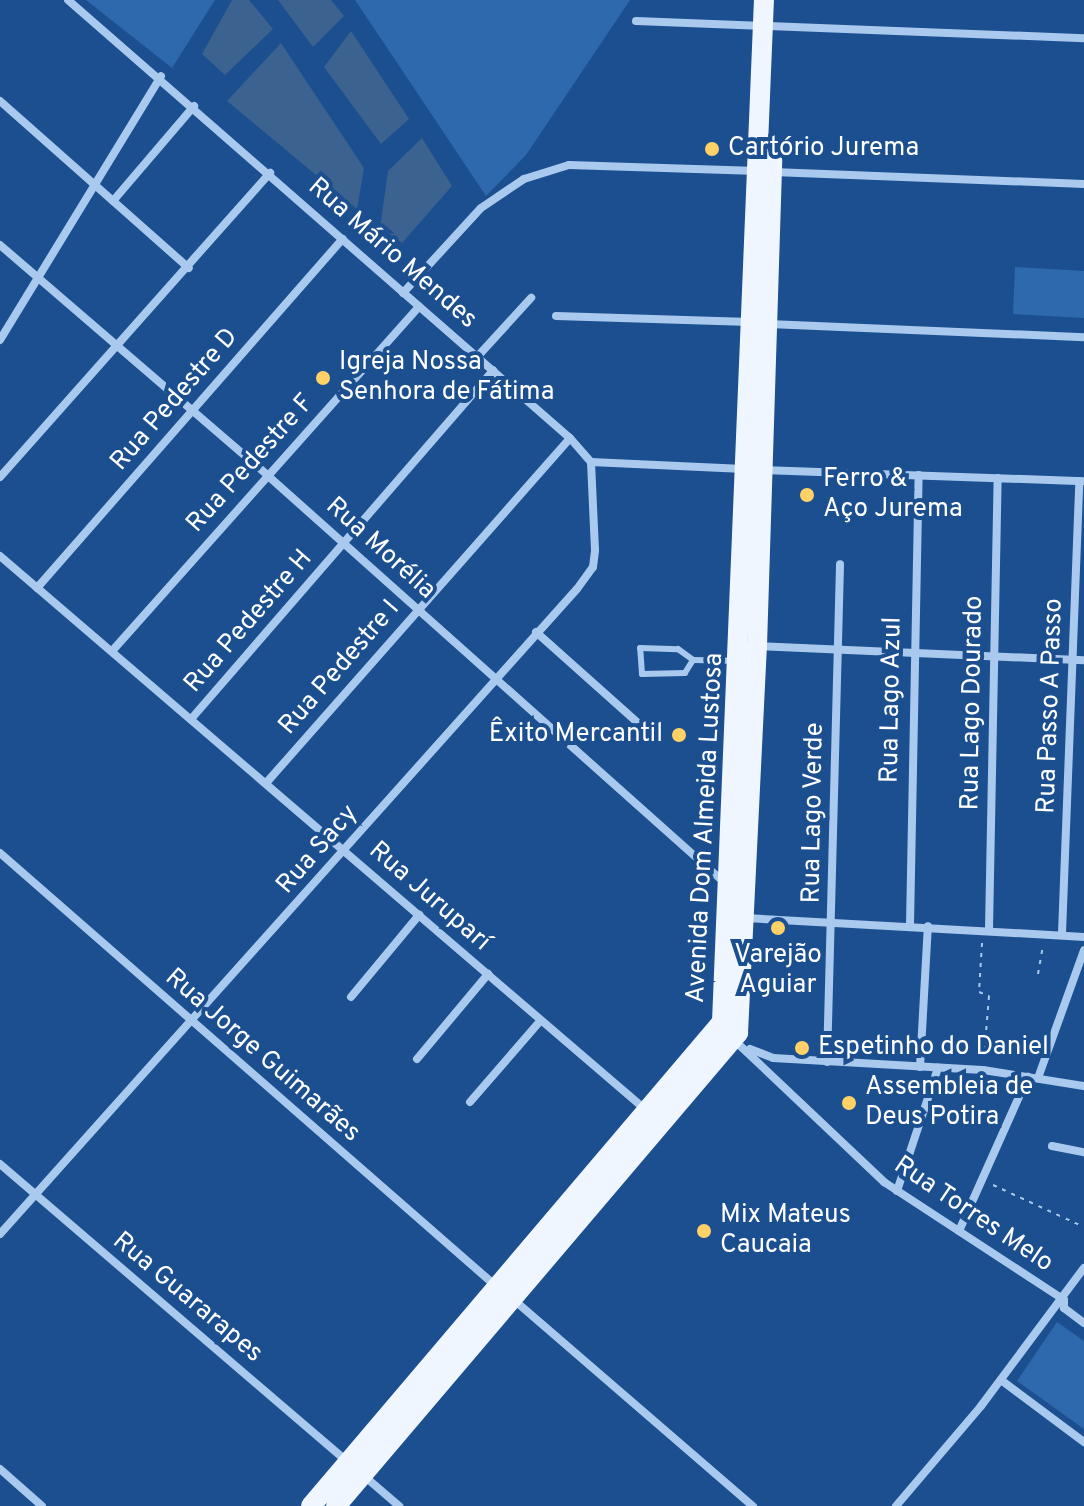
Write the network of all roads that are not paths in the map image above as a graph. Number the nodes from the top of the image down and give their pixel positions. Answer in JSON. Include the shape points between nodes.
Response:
{"nodes":[{"id":1,"x":68,"y":0,"type":"edge"},
{"id":2,"x":764,"y":0,"type":"edge"},
{"id":3,"x":777,"y":0,"type":"edge"},
{"id":4,"x":636,"y":21,"type":"dead end"},
{"id":5,"x":770,"y":25,"type":"junction"},
{"id":6,"x":1084,"y":38,"type":"edge"},
{"id":7,"x":161,"y":76,"type":"junction"},
{"id":8,"x":0,"y":101,"type":"edge"},
{"id":9,"x":194,"y":106,"type":"junction"},
{"id":10,"x":765,"y":172,"type":"junction"},
{"id":11,"x":270,"y":173,"type":"junction"},
{"id":12,"x":1084,"y":184,"type":"edge"},
{"id":13,"x":97,"y":185,"type":"junction"},
{"id":14,"x":113,"y":201,"type":"junction"},
{"id":15,"x":343,"y":239,"type":"junction"},
{"id":16,"x":0,"y":245,"type":"edge"},
{"id":17,"x":189,"y":268,"type":"junction"},
{"id":18,"x":40,"y":277,"type":"junction"},
{"id":19,"x":403,"y":293,"type":"junction"},
{"id":20,"x":531,"y":298,"type":"dead end"},
{"id":21,"x":419,"y":306,"type":"junction"},
{"id":22,"x":556,"y":316,"type":"dead end"},
{"id":23,"x":759,"y":323,"type":"junction"},
{"id":24,"x":1084,"y":337,"type":"edge"},
{"id":25,"x":0,"y":340,"type":"edge"},
{"id":26,"x":117,"y":344,"type":"junction"},
{"id":27,"x":478,"y":356,"type":"junction"},
{"id":28,"x":493,"y":370,"type":"junction"},
{"id":29,"x":193,"y":410,"type":"junction"},
{"id":30,"x":570,"y":438,"type":"junction"},
{"id":31,"x":591,"y":462,"type":"junction"},
{"id":32,"x":755,"y":470,"type":"junction"},
{"id":33,"x":267,"y":475,"type":"junction"},
{"id":34,"x":919,"y":475,"type":"junction"},
{"id":35,"x":0,"y":477,"type":"edge"},
{"id":36,"x":998,"y":478,"type":"junction"},
{"id":37,"x":1081,"y":481,"type":"edge"},
{"id":38,"x":343,"y":543,"type":"junction"},
{"id":39,"x":0,"y":556,"type":"edge"},
{"id":40,"x":840,"y":564,"type":"dead end"},
{"id":41,"x":37,"y":588,"type":"junction"},
{"id":42,"x":419,"y":609,"type":"junction"},
{"id":43,"x":536,"y":632,"type":"junction"},
{"id":44,"x":113,"y":650,"type":"junction"},
{"id":45,"x":746,"y":651,"type":"junction"},
{"id":46,"x":837,"y":651,"type":"junction"},
{"id":47,"x":912,"y":654,"type":"junction"},
{"id":48,"x":993,"y":658,"type":"junction"},
{"id":49,"x":693,"y":660,"type":"junction"},
{"id":50,"x":1074,"y":660,"type":"junction"},
{"id":51,"x":1084,"y":660,"type":"edge"},
{"id":52,"x":495,"y":680,"type":"junction"},
{"id":53,"x":192,"y":718,"type":"junction"},
{"id":54,"x":636,"y":721,"type":"dead end"},
{"id":55,"x":267,"y":782,"type":"junction"},
{"id":56,"x":344,"y":850,"type":"junction"},
{"id":57,"x":740,"y":851,"type":"junction"},
{"id":58,"x":0,"y":853,"type":"edge"},
{"id":59,"x":729,"y":888,"type":"junction"},
{"id":60,"x":419,"y":915,"type":"junction"},
{"id":61,"x":745,"y":917,"type":"junction"},
{"id":62,"x":832,"y":919,"type":"junction"},
{"id":63,"x":910,"y":925,"type":"junction"},
{"id":64,"x":928,"y":926,"type":"junction"},
{"id":65,"x":986,"y":929,"type":"junction"},
{"id":66,"x":1062,"y":933,"type":"junction"},
{"id":67,"x":1084,"y":937,"type":"edge"},
{"id":68,"x":1084,"y":950,"type":"edge"},
{"id":69,"x":488,"y":974,"type":"junction"},
{"id":70,"x":351,"y":997,"type":"dead end"},
{"id":71,"x":541,"y":1020,"type":"junction"},
{"id":72,"x":193,"y":1023,"type":"junction"},
{"id":73,"x":740,"y":1044,"type":"junction"},
{"id":74,"x":417,"y":1059,"type":"dead end"},
{"id":75,"x":827,"y":1062,"type":"junction"},
{"id":76,"x":920,"y":1067,"type":"junction"},
{"id":77,"x":938,"y":1068,"type":"junction"},
{"id":78,"x":1028,"y":1077,"type":"junction"},
{"id":79,"x":1038,"y":1078,"type":"junction"},
{"id":80,"x":1084,"y":1086,"type":"edge"},
{"id":81,"x":470,"y":1102,"type":"dead end"},
{"id":82,"x":649,"y":1112,"type":"junction"},
{"id":83,"x":1052,"y":1146,"type":"dead end"},
{"id":84,"x":1084,"y":1152,"type":"edge"},
{"id":85,"x":0,"y":1164,"type":"edge"},
{"id":86,"x":897,"y":1191,"type":"junction"},
{"id":87,"x":34,"y":1194,"type":"junction"},
{"id":88,"x":959,"y":1231,"type":"junction"},
{"id":89,"x":0,"y":1234,"type":"edge"},
{"id":90,"x":1084,"y":1268,"type":"edge"},
{"id":91,"x":505,"y":1293,"type":"junction"},
{"id":92,"x":1064,"y":1300,"type":"junction"},
{"id":93,"x":1084,"y":1323,"type":"edge"},
{"id":94,"x":1001,"y":1380,"type":"junction"},
{"id":95,"x":1084,"y":1442,"type":"edge"},
{"id":96,"x":0,"y":1469,"type":"edge"},
{"id":97,"x":356,"y":1469,"type":"junction"},
{"id":98,"x":42,"y":1506,"type":"edge"},
{"id":99,"x":311,"y":1506,"type":"edge"},
{"id":100,"x":336,"y":1506,"type":"edge"},
{"id":101,"x":399,"y":1506,"type":"edge"},
{"id":102,"x":753,"y":1506,"type":"edge"},
{"id":103,"x":896,"y":1506,"type":"edge"}],
"edges":[{"from":1,"to":7,"type":"street","name":"Rua Mário Mendes"},
{"from":2,"to":5,"type":"main road","name":"Avenida Dom Almeida Lustosa"},
{"from":3,"to":5,"type":"main road","name":"Avenida Dom Almeida Lustosa"},
{"from":4,"to":5,"type":"street"},
{"from":5,"to":6,"type":"street"},
{"from":5,"to":10,"type":"main road","name":"Avenida Dom Almeida Lustosa"},
{"from":7,"to":9,"type":"street","name":"Rua Mário Mendes"},
{"from":7,"to":13,"type":"street"},
{"from":8,"to":13,"type":"street"},
{"from":9,"to":11,"type":"street","name":"Rua Mário Mendes"},
{"from":9,"to":14,"type":"street"},
{"from":10,"to":12,"type":"street"},
{"from":10,"to":19,"type":"street","via":[[569,165],[524,179],[481,208]]},
{"from":10,"to":23,"type":"main road","name":"Avenida Dom Almeida Lustosa"},
{"from":11,"to":15,"type":"street","name":"Rua Mário Mendes"},
{"from":11,"to":17,"type":"street"},
{"from":13,"to":14,"type":"street"},
{"from":13,"to":18,"type":"street"},
{"from":14,"to":17,"type":"street"},
{"from":15,"to":19,"type":"street","name":"Rua Mário Mendes"},
{"from":15,"to":29,"type":"street","name":"Rua Pedestre D"},
{"from":16,"to":18,"type":"street","name":"Rua Morélia"},
{"from":17,"to":26,"type":"street"},
{"from":18,"to":25,"type":"street"},
{"from":18,"to":26,"type":"street","name":"Rua Morélia"},
{"from":19,"to":21,"type":"street","name":"Rua Mário Mendes"},
{"from":20,"to":27,"type":"street"},
{"from":21,"to":27,"type":"street","name":"Rua Mário Mendes"},
{"from":21,"to":33,"type":"street","name":"Rua Pedestre F"},
{"from":22,"to":23,"type":"street"},
{"from":23,"to":24,"type":"street"},
{"from":23,"to":32,"type":"main road","name":"Avenida Dom Almeida Lustosa"},
{"from":26,"to":29,"type":"street","name":"Rua Morélia"},
{"from":26,"to":35,"type":"street"},
{"from":27,"to":28,"type":"street","name":"Rua Mário Mendes"},
{"from":28,"to":30,"type":"street","name":"Rua Mário Mendes"},
{"from":28,"to":38,"type":"street","name":"Rua Pedestre H"},
{"from":29,"to":33,"type":"street","name":"Rua Morélia"},
{"from":29,"to":41,"type":"street","name":"Rua Pedestre D"},
{"from":30,"to":31,"type":"street","name":"Rua Mário Mendes"},
{"from":30,"to":42,"type":"street","name":"Rua Pedestre I"},
{"from":31,"to":32,"type":"street"},
{"from":31,"to":43,"type":"street","name":"Rua Sacy","via":[[593,567]]},
{"from":32,"to":34,"type":"street"},
{"from":32,"to":45,"type":"main road","name":"Avenida Dom Almeida Lustosa"},
{"from":33,"to":38,"type":"street","name":"Rua Morélia"},
{"from":33,"to":44,"type":"street","name":"Rua Pedestre F"},
{"from":34,"to":36,"type":"street"},
{"from":34,"to":47,"type":"street","name":"Rua Lago Azul"},
{"from":36,"to":37,"type":"street"},
{"from":36,"to":48,"type":"street","name":"Rua Lago Dourado"},
{"from":37,"to":50,"type":"street","name":"Rua Passo A Passo"},
{"from":38,"to":42,"type":"street","name":"Rua Morélia"},
{"from":38,"to":53,"type":"street","name":"Rua Pedestre H"},
{"from":39,"to":41,"type":"street","name":"Rua Juruparí"},
{"from":40,"to":46,"type":"street","name":"Rua Lago Verde"},
{"from":41,"to":44,"type":"street","name":"Rua Juruparí"},
{"from":42,"to":52,"type":"street","name":"Rua Morélia"},
{"from":42,"to":55,"type":"street","name":"Rua Pedestre I"},
{"from":43,"to":52,"type":"street","name":"Rua Sacy"},
{"from":43,"to":54,"type":"street"},
{"from":44,"to":53,"type":"street","name":"Rua Juruparí"},
{"from":45,"to":46,"type":"street"},
{"from":45,"to":49,"type":"lane"},
{"from":45,"to":57,"type":"main road","name":"Avenida Dom Almeida Lustosa"},
{"from":46,"to":47,"type":"street"},
{"from":46,"to":62,"type":"street","name":"Rua Lago Verde"},
{"from":47,"to":48,"type":"street"},
{"from":47,"to":63,"type":"street","name":"Rua Lago Azul"},
{"from":48,"to":50,"type":"street"},
{"from":48,"to":65,"type":"street","name":"Rua Lago Dourado"},
{"from":49,"to":49,"type":"lane","via":[[678,649],[638,652],[642,674],[685,673]]},
{"from":50,"to":51,"type":"street"},
{"from":50,"to":66,"type":"street","name":"Rua Passo A Passo"},
{"from":52,"to":56,"type":"street","name":"Rua Sacy"},
{"from":52,"to":59,"type":"street","name":"Rua Morélia"},
{"from":53,"to":55,"type":"street","name":"Rua Juruparí"},
{"from":55,"to":56,"type":"street","name":"Rua Juruparí"},
{"from":56,"to":60,"type":"street","name":"Rua Juruparí"},
{"from":56,"to":72,"type":"street","name":"Rua Sacy"},
{"from":57,"to":59,"type":"main road","name":"Avenida Dom Almeida Lustosa"},
{"from":57,"to":61,"type":"main road","name":"Avenida Dom Almeida Lustosa"},
{"from":58,"to":72,"type":"street","name":"Rua Jorge Guimarães"},
{"from":59,"to":82,"type":"main road","name":"Avenida Dom Almeida Lustosa","via":[[722,1022]]},
{"from":60,"to":69,"type":"street","name":"Rua Juruparí"},
{"from":60,"to":70,"type":"street"},
{"from":61,"to":62,"type":"street"},
{"from":61,"to":73,"type":"main road","name":"Avenida Dom Almeida Lustosa"},
{"from":62,"to":63,"type":"street"},
{"from":62,"to":75,"type":"street","name":"Rua Lago Verde"},
{"from":63,"to":64,"type":"street"},
{"from":64,"to":65,"type":"street"},
{"from":64,"to":76,"type":"street"},
{"from":65,"to":66,"type":"street"},
{"from":66,"to":67,"type":"street"},
{"from":68,"to":79,"type":"street"},
{"from":69,"to":71,"type":"street","name":"Rua Juruparí"},
{"from":69,"to":74,"type":"street"},
{"from":71,"to":81,"type":"street"},
{"from":71,"to":82,"type":"street","name":"Rua Juruparí"},
{"from":72,"to":87,"type":"street","name":"Rua Sacy"},
{"from":72,"to":91,"type":"street","name":"Rua Jorge Guimarães"},
{"from":73,"to":75,"type":"street","via":[[773,1058]]},
{"from":73,"to":86,"type":"street","name":"Rua Torres Melo"},
{"from":73,"to":91,"type":"main road","name":"Avenida Dom Almeida Lustosa"},
{"from":75,"to":76,"type":"street"},
{"from":76,"to":77,"type":"street"},
{"from":77,"to":78,"type":"street"},
{"from":77,"to":86,"type":"street"},
{"from":78,"to":79,"type":"street"},
{"from":78,"to":88,"type":"street"},
{"from":79,"to":80,"type":"street"},
{"from":82,"to":91,"type":"main road","name":"Avenida Dom Almeida Lustosa"},
{"from":83,"to":84,"type":"street"},
{"from":85,"to":87,"type":"street","name":"Rua Guararapes"},
{"from":86,"to":88,"type":"street","name":"Rua Torres Melo"},
{"from":87,"to":89,"type":"street","name":"Rua Sacy"},
{"from":87,"to":97,"type":"street","name":"Rua Guararapes"},
{"from":88,"to":92,"type":"street","name":"Rua Torres Melo"},
{"from":90,"to":92,"type":"street"},
{"from":91,"to":97,"type":"main road","name":"Avenida Dom Almeida Lustosa"},
{"from":91,"to":102,"type":"street","name":"Rua Jorge Guimarães"},
{"from":92,"to":93,"type":"street","name":"Rua Torres Melo","via":[[1064,1308]]},
{"from":92,"to":94,"type":"street"},
{"from":94,"to":95,"type":"street"},
{"from":94,"to":103,"type":"street"},
{"from":96,"to":98,"type":"street"},
{"from":97,"to":99,"type":"main road","name":"Avenida Dom Almeida Lustosa"},
{"from":97,"to":100,"type":"main road","name":"Avenida Dom Almeida Lustosa"},
{"from":97,"to":101,"type":"street","name":"Rua Guararapes"}]}
